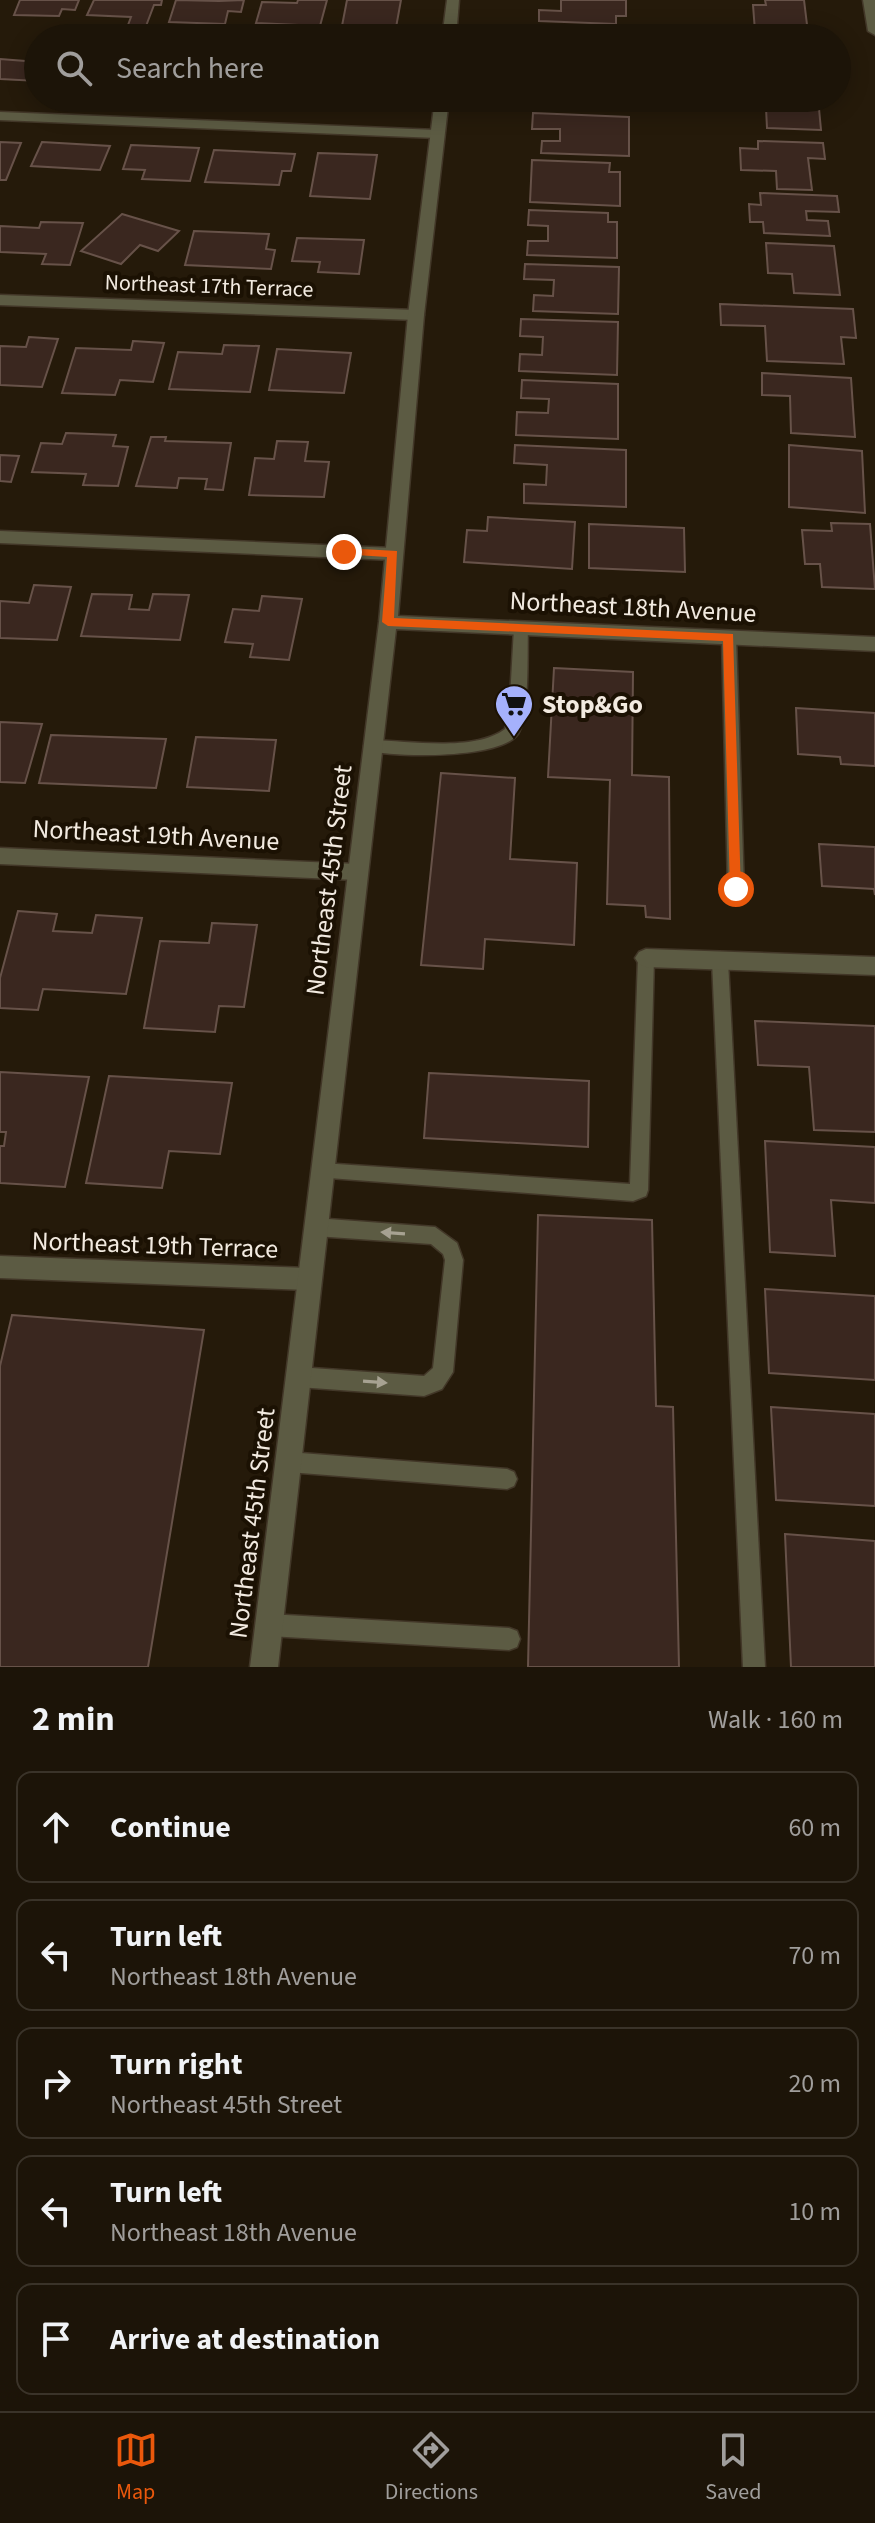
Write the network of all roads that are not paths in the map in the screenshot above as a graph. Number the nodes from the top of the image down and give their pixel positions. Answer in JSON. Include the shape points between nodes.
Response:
{"nodes":[{"id":1,"x":453,"y":0,"type":"edge"},
{"id":2,"x":869,"y":0,"type":"edge"},
{"id":3,"x":450,"y":24,"type":"edge"},
{"id":4,"x":875,"y":31,"type":"edge"},
{"id":5,"x":440,"y":112,"type":"edge"},
{"id":6,"x":0,"y":116,"type":"edge"},
{"id":7,"x":437,"y":134,"type":"junction"},
{"id":8,"x":0,"y":300,"type":"edge"},
{"id":9,"x":416,"y":315,"type":"junction"},
{"id":10,"x":0,"y":537,"type":"edge"},
{"id":11,"x":393,"y":554,"type":"junction"},
{"id":12,"x":388,"y":622,"type":"junction"},
{"id":13,"x":521,"y":628,"type":"junction"},
{"id":14,"x":729,"y":637,"type":"junction"},
{"id":15,"x":875,"y":644,"type":"edge"},
{"id":16,"x":372,"y":746,"type":"junction"},
{"id":17,"x":0,"y":856,"type":"edge"},
{"id":18,"x":357,"y":872,"type":"junction"},
{"id":19,"x":736,"y":889,"type":"dead end"},
{"id":20,"x":646,"y":958,"type":"joint"},
{"id":21,"x":720,"y":961,"type":"junction"},
{"id":22,"x":875,"y":966,"type":"edge"},
{"id":23,"x":322,"y":1171,"type":"junction"},
{"id":24,"x":315,"y":1227,"type":"junction"},
{"id":25,"x":0,"y":1267,"type":"edge"},
{"id":26,"x":308,"y":1279,"type":"junction"},
{"id":27,"x":298,"y":1377,"type":"junction"},
{"id":28,"x":288,"y":1462,"type":"junction"},
{"id":29,"x":507,"y":1479,"type":"dead end"},
{"id":30,"x":269,"y":1625,"type":"junction"},
{"id":31,"x":509,"y":1639,"type":"dead end"},
{"id":32,"x":264,"y":1667,"type":"edge"},
{"id":33,"x":754,"y":1667,"type":"edge"}],
"edges":[{"from":1,"to":3,"type":"street"},
{"from":2,"to":4,"type":"street"},
{"from":5,"to":7,"type":"street","name":"Northeast 45th Street"},
{"from":6,"to":7,"type":"street"},
{"from":7,"to":9,"type":"street","name":"Northeast 45th Street"},
{"from":8,"to":9,"type":"street","name":"Northeast 17th Terrace"},
{"from":9,"to":11,"type":"street","name":"Northeast 45th Street"},
{"from":10,"to":11,"type":"street"},
{"from":11,"to":12,"type":"street","name":"Northeast 45th Street"},
{"from":12,"to":13,"type":"street","name":"Northeast 18th Avenue"},
{"from":12,"to":16,"type":"street","name":"Northeast 45th Street"},
{"from":13,"to":14,"type":"street","name":"Northeast 18th Avenue"},
{"from":13,"to":16,"type":"lane","via":[[515,717],[511,732],[499,743]]},
{"from":14,"to":15,"type":"street","name":"Northeast 18th Avenue"},
{"from":14,"to":19,"type":"lane"},
{"from":16,"to":18,"type":"street","name":"Northeast 45th Street"},
{"from":17,"to":18,"type":"street","name":"Northeast 19th Avenue"},
{"from":18,"to":23,"type":"street","name":"Northeast 45th Street"},
{"from":20,"to":21,"type":"street"},
{"from":20,"to":23,"type":"lane","via":[[639,1190]]},
{"from":21,"to":22,"type":"street"},
{"from":21,"to":33,"type":"lane"},
{"from":23,"to":24,"type":"street","name":"Northeast 45th Street"},
{"from":24,"to":26,"type":"street","name":"Northeast 45th Street"},
{"from":27,"to":24,"type":"lane","one_way":true,"via":[[424,1386],[443,1372],[454,1260],[444,1241]]},
{"from":25,"to":26,"type":"street","name":"Northeast 19th Terrace"},
{"from":26,"to":27,"type":"street","name":"Northeast 45th Street"},
{"from":27,"to":28,"type":"street","name":"Northeast 45th Street"},
{"from":28,"to":29,"type":"lane"},
{"from":28,"to":30,"type":"street","name":"Northeast 45th Street"},
{"from":30,"to":31,"type":"lane"},
{"from":30,"to":32,"type":"street","name":"Northeast 45th Street"}]}
